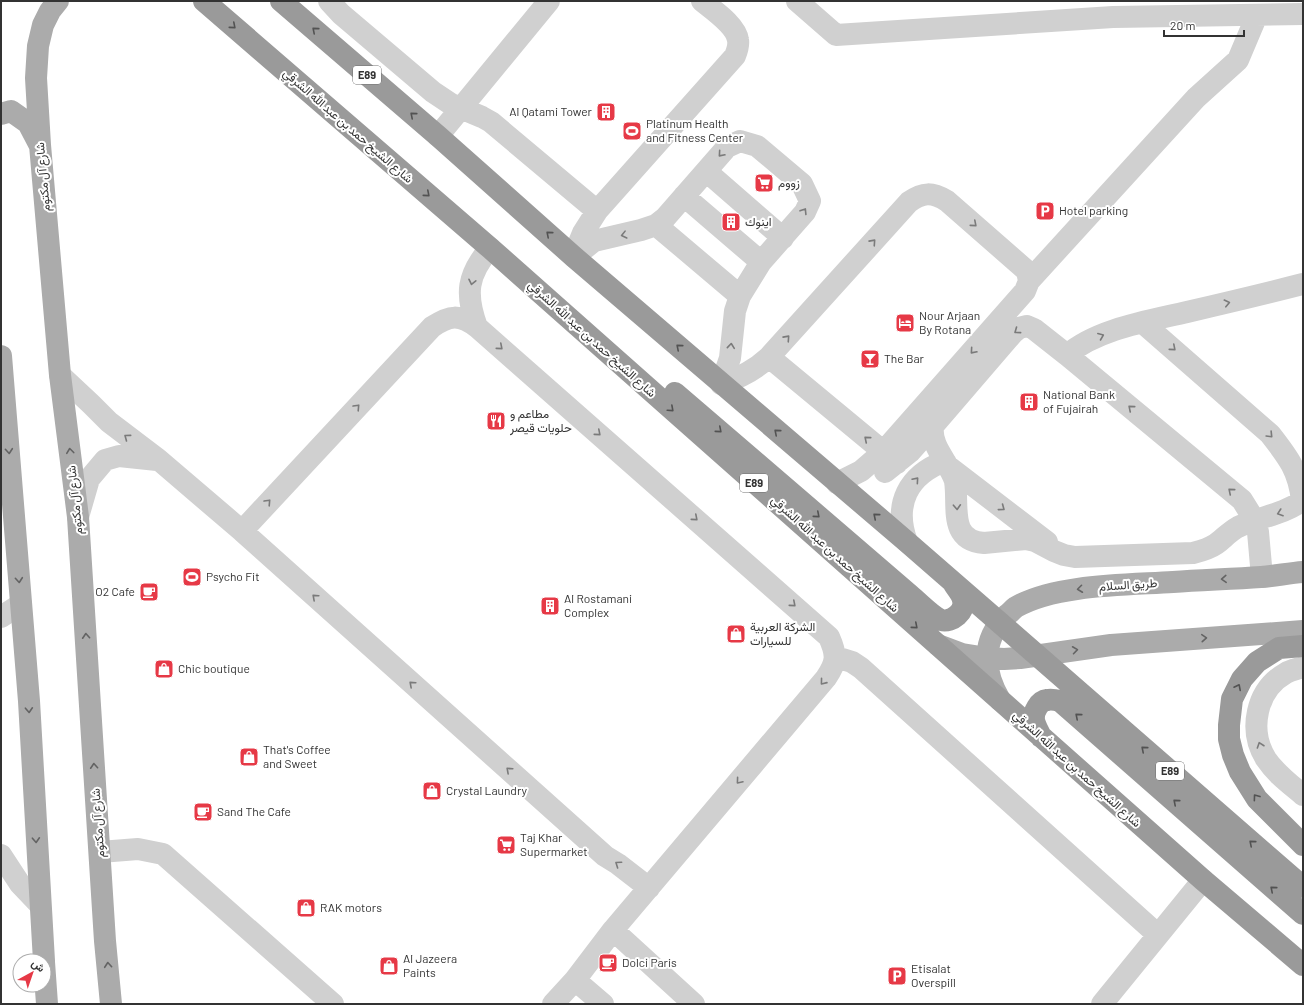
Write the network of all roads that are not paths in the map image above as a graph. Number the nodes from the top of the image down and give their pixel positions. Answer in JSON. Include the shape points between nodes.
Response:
{"nodes":[{"id":1,"x":58,"y":1,"type":"edge"},
{"id":2,"x":204,"y":1,"type":"edge"},
{"id":3,"x":281,"y":1,"type":"edge"},
{"id":4,"x":329,"y":1,"type":"edge"},
{"id":5,"x":549,"y":1,"type":"edge"},
{"id":6,"x":702,"y":1,"type":"edge"},
{"id":7,"x":797,"y":1,"type":"edge"},
{"id":8,"x":1265,"y":10,"type":"edge"},
{"id":9,"x":1303,"y":14,"type":"edge"},
{"id":10,"x":461,"y":109,"type":"junction"},
{"id":11,"x":1,"y":114,"type":"edge"},
{"id":12,"x":438,"y":136,"type":"junction"},
{"id":13,"x":40,"y":146,"type":"junction"},
{"id":14,"x":706,"y":172,"type":"junction"},
{"id":15,"x":684,"y":196,"type":"junction"},
{"id":16,"x":597,"y":211,"type":"junction"},
{"id":17,"x":656,"y":225,"type":"junction"},
{"id":18,"x":783,"y":238,"type":"junction"},
{"id":19,"x":490,"y":248,"type":"junction"},
{"id":20,"x":574,"y":257,"type":"junction"},
{"id":21,"x":761,"y":262,"type":"junction"},
{"id":22,"x":1029,"y":281,"type":"junction"},
{"id":23,"x":1303,"y":284,"type":"edge"},
{"id":24,"x":740,"y":296,"type":"junction"},
{"id":25,"x":1143,"y":322,"type":"junction"},
{"id":26,"x":477,"y":326,"type":"junction"},
{"id":27,"x":608,"y":353,"type":"junction"},
{"id":28,"x":1067,"y":355,"type":"junction"},
{"id":29,"x":770,"y":357,"type":"junction"},
{"id":30,"x":1,"y":367,"type":"edge"},
{"id":31,"x":60,"y":375,"type":"junction"},
{"id":32,"x":721,"y":384,"type":"junction"},
{"id":33,"x":933,"y":426,"type":"junction"},
{"id":34,"x":890,"y":458,"type":"junction"},
{"id":35,"x":159,"y":460,"type":"junction"},
{"id":36,"x":947,"y":464,"type":"junction"},
{"id":37,"x":843,"y":488,"type":"junction"},
{"id":38,"x":1303,"y":501,"type":"edge"},
{"id":39,"x":1,"y":513,"type":"edge"},
{"id":40,"x":78,"y":517,"type":"junction"},
{"id":41,"x":1255,"y":521,"type":"junction"},
{"id":42,"x":242,"y":531,"type":"junction"},
{"id":43,"x":16,"y":535,"type":"junction"},
{"id":44,"x":907,"y":542,"type":"junction"},
{"id":45,"x":1064,"y":555,"type":"junction"},
{"id":46,"x":1303,"y":572,"type":"edge"},
{"id":47,"x":1262,"y":577,"type":"junction"},
{"id":48,"x":952,"y":582,"type":"junction"},
{"id":49,"x":21,"y":604,"type":"junction"},
{"id":50,"x":1,"y":617,"type":"edge"},
{"id":51,"x":999,"y":623,"type":"junction"},
{"id":52,"x":1303,"y":631,"type":"edge"},
{"id":53,"x":938,"y":645,"type":"junction"},
{"id":54,"x":1303,"y":646,"type":"edge"},
{"id":55,"x":1036,"y":655,"type":"junction"},
{"id":56,"x":836,"y":657,"type":"junction"},
{"id":57,"x":987,"y":658,"type":"junction"},
{"id":58,"x":1303,"y":667,"type":"edge"},
{"id":59,"x":1000,"y":700,"type":"junction"},
{"id":60,"x":1041,"y":737,"type":"junction"},
{"id":61,"x":1303,"y":795,"type":"edge"},
{"id":62,"x":1303,"y":844,"type":"edge"},
{"id":63,"x":100,"y":852,"type":"junction"},
{"id":64,"x":1,"y":855,"type":"edge"},
{"id":65,"x":1203,"y":880,"type":"junction"},
{"id":66,"x":1303,"y":887,"type":"edge"},
{"id":67,"x":649,"y":888,"type":"junction"},
{"id":68,"x":40,"y":905,"type":"junction"},
{"id":69,"x":1303,"y":914,"type":"edge"},
{"id":70,"x":613,"y":930,"type":"junction"},
{"id":71,"x":1158,"y":935,"type":"junction"},
{"id":72,"x":43,"y":953,"type":"edge"},
{"id":73,"x":1303,"y":965,"type":"edge"},
{"id":74,"x":575,"y":980,"type":"junction"},
{"id":75,"x":46,"y":993,"type":"edge"},
{"id":76,"x":47,"y":1004,"type":"edge"},
{"id":77,"x":111,"y":1004,"type":"edge"},
{"id":78,"x":333,"y":1004,"type":"edge"},
{"id":79,"x":553,"y":1004,"type":"edge"},
{"id":80,"x":603,"y":1004,"type":"edge"},
{"id":81,"x":694,"y":1004,"type":"edge"},
{"id":82,"x":1102,"y":1004,"type":"edge"}],
"edges":[{"from":1,"to":13,"type":"main road","name":"شارع آل مكتوم","via":[[43,25],[38,46],[36,78]]},
{"from":2,"to":19,"type":"highway","name":"شارع الشيخ حمد بن عبد الله الشرقي","number":"E89","one_way":true},
{"from":12,"to":3,"type":"highway","number":"E89","one_way":true},
{"from":4,"to":10,"type":"street","via":[[432,92]]},
{"from":5,"to":10,"type":"street"},
{"from":6,"to":16,"type":"street","via":[[732,26],[738,40],[735,56]]},
{"from":7,"to":8,"type":"street","via":[[836,35]]},
{"from":8,"to":9,"type":"street"},
{"from":8,"to":22,"type":"street","via":[[1238,60],[1196,98]]},
{"from":10,"to":12,"type":"street"},
{"from":10,"to":16,"type":"street","via":[[491,122]]},
{"from":11,"to":13,"type":"main road","via":[[11,111],[28,123]]},
{"from":20,"to":12,"type":"highway","number":"E89","one_way":true},
{"from":13,"to":31,"type":"main road","name":"شارع آل مكتوم"},
{"from":14,"to":15,"type":"street"},
{"from":14,"to":18,"type":"street"},
{"from":18,"to":14,"type":"street","one_way":true,"via":[[805,212],[810,201],[802,184],[757,146],[740,141],[727,147]]},
{"from":15,"to":17,"type":"street"},
{"from":15,"to":21,"type":"street"},
{"from":16,"to":20,"type":"street","via":[[583,233]]},
{"from":17,"to":20,"type":"street","one_way":true,"via":[[594,241]]},
{"from":17,"to":24,"type":"street"},
{"from":18,"to":21,"type":"street"},
{"from":19,"to":26,"type":"street","one_way":true,"via":[[479,261],[470,288],[471,311]]},
{"from":19,"to":27,"type":"highway","name":"شارع الشيخ حمد بن عبد الله الشرقي","number":"E89"},
{"from":32,"to":20,"type":"highway","number":"E89","one_way":true},
{"from":21,"to":24,"type":"street"},
{"from":29,"to":22,"type":"street","one_way":true,"via":[[917,196],[928,194],[948,201],[1020,264],[1027,271]]},
{"from":22,"to":34,"type":"street","one_way":true,"via":[[1025,291]]},
{"from":25,"to":23,"type":"street","one_way":true},
{"from":32,"to":24,"type":"street","one_way":true,"via":[[730,358],[735,311]]},
{"from":28,"to":25,"type":"street","one_way":true,"via":[[1087,341]]},
{"from":25,"to":38,"type":"street","one_way":true,"via":[[1270,434],[1293,466],[1301,486]]},
{"from":42,"to":26,"type":"street","one_way":true,"via":[[432,327],[442,320],[455,317],[467,319]]},
{"from":26,"to":56,"type":"street","one_way":true,"via":[[830,637]]},
{"from":27,"to":48,"type":"highway","one_way":true,"via":[[636,364],[660,380],[943,621],[953,619],[963,606],[963,600]]},
{"from":27,"to":53,"type":"highway","name":"شارع الشيخ حمد بن عبد الله الشرقي","number":"E89","one_way":true},
{"from":28,"to":33,"type":"street","one_way":true,"via":[[1034,329],[1027,326],[1019,328]]},
{"from":41,"to":28,"type":"street","one_way":true,"via":[[1242,500]]},
{"from":29,"to":32,"type":"street","via":[[748,373]]},
{"from":34,"to":29,"type":"street","one_way":true},
{"from":30,"to":43,"type":"main road","one_way":true},
{"from":35,"to":31,"type":"street","one_way":true,"via":[[109,422]]},
{"from":40,"to":31,"type":"main road","name":"شارع آل مكتوم","one_way":true},
{"from":37,"to":32,"type":"highway","number":"E89","one_way":true},
{"from":33,"to":34,"type":"street","via":[[914,448]]},
{"from":33,"to":36,"type":"street","via":[[932,438]]},
{"from":34,"to":37,"type":"street","via":[[872,481]]},
{"from":35,"to":40,"type":"street","via":[[119,456],[105,460],[89,479]]},
{"from":35,"to":42,"type":"street"},
{"from":44,"to":36,"type":"street","one_way":true,"via":[[901,519],[906,494],[922,473],[933,466]]},
{"from":36,"to":45,"type":"street","one_way":true},
{"from":36,"to":45,"type":"street","one_way":true,"via":[[953,474],[956,488],[960,531],[970,540],[984,543],[1026,539]]},
{"from":44,"to":37,"type":"highway","number":"E89","one_way":true},
{"from":38,"to":41,"type":"street","one_way":true,"via":[[1287,510]]},
{"from":39,"to":43,"type":"street"},
{"from":63,"to":40,"type":"main road","name":"شارع آل مكتوم","one_way":true},
{"from":41,"to":45,"type":"street","via":[[1231,531],[1216,544],[1193,553]]},
{"from":41,"to":47,"type":"street"},
{"from":67,"to":42,"type":"street","one_way":true,"via":[[605,856]]},
{"from":43,"to":49,"type":"main road","one_way":true},
{"from":44,"to":48,"type":"highway","number":"E89"},
{"from":46,"to":47,"type":"main road","name":"طريق السلام"},
{"from":47,"to":51,"type":"main road","name":"طريق السلام","one_way":true,"via":[[1106,586],[1050,594],[1016,608]]},
{"from":48,"to":51,"type":"highway","number":"E89"},
{"from":49,"to":50,"type":"street"},
{"from":49,"to":68,"type":"main road","one_way":true},
{"from":51,"to":55,"type":"highway","number":"E89"},
{"from":51,"to":57,"type":"main road","name":"طريق السلام","via":[[988,647]]},
{"from":55,"to":52,"type":"main road","one_way":true,"via":[[1112,645]]},
{"from":53,"to":57,"type":"main road","via":[[962,654]]},
{"from":53,"to":59,"type":"highway","name":"شارع الشيخ حمد بن عبد الله الشرقي","number":"E89"},
{"from":62,"to":54,"type":"highway","one_way":true,"via":[[1257,799],[1240,772],[1229,739],[1232,699],[1242,679],[1257,662],[1279,648]]},
{"from":55,"to":57,"type":"main road","via":[[1004,659]]},
{"from":66,"to":55,"type":"highway","number":"E89","one_way":true},
{"from":56,"to":67,"type":"street","one_way":true,"via":[[833,668],[826,678]]},
{"from":56,"to":71,"type":"street","via":[[861,668]]},
{"from":57,"to":59,"type":"main road","name":"طريق السلام","via":[[993,688]]},
{"from":61,"to":58,"type":"street","one_way":true,"via":[[1277,773],[1268,761],[1260,747],[1256,726],[1259,706],[1271,687],[1285,674]]},
{"from":59,"to":60,"type":"highway","name":"شارع الشيخ حمد بن عبد الله الشرقي","number":"E89"},
{"from":60,"to":65,"type":"highway","name":"شارع الشيخ حمد بن عبد الله الشرقي","number":"E89"},
{"from":69,"to":60,"type":"highway","one_way":true,"via":[[1060,701],[1047,700],[1037,708],[1034,717]]},
{"from":77,"to":63,"type":"main road","name":"شارع آل مكتوم","one_way":true},
{"from":63,"to":78,"type":"street","via":[[138,849],[163,854]]},
{"from":64,"to":68,"type":"street","via":[[20,884]]},
{"from":65,"to":71,"type":"street"},
{"from":65,"to":73,"type":"highway","name":"شارع الشيخ حمد بن عبد الله الشرقي","number":"E89"},
{"from":67,"to":70,"type":"street"},
{"from":68,"to":72,"type":"main road"},
{"from":70,"to":74,"type":"street"},
{"from":70,"to":81,"type":"street"},
{"from":71,"to":82,"type":"street"},
{"from":74,"to":79,"type":"street"},
{"from":74,"to":80,"type":"street"},
{"from":75,"to":76,"type":"main road"}]}
